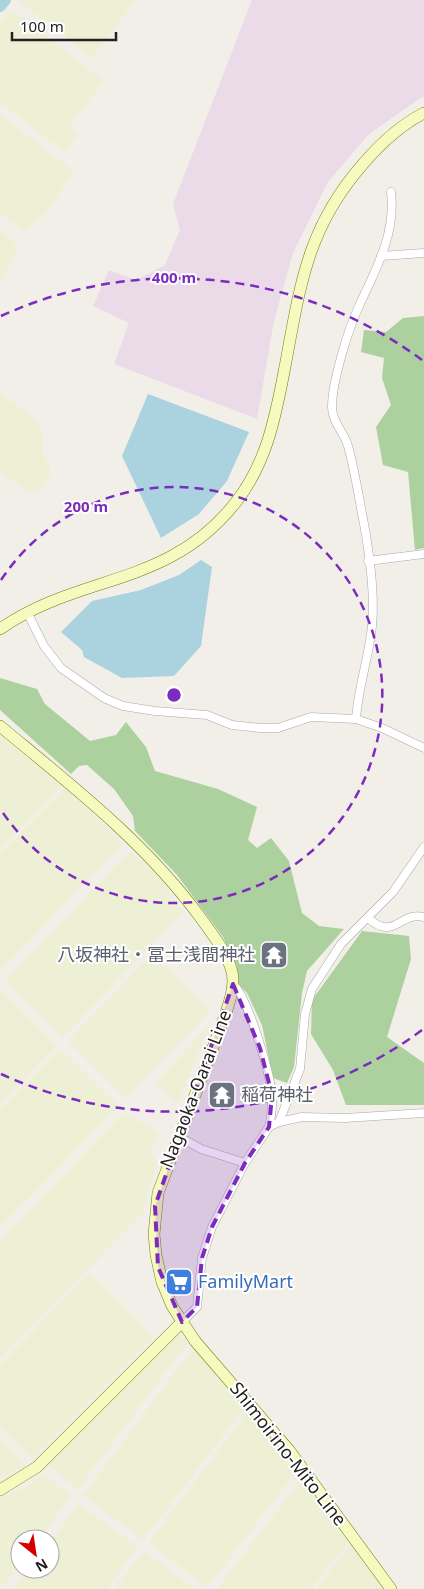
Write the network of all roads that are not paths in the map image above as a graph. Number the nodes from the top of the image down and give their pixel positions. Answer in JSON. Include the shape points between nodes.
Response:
{"nodes":[{"id":1,"x":424,"y":113,"type":"edge"},
{"id":2,"x":391,"y":192,"type":"dead end"},
{"id":3,"x":424,"y":253,"type":"edge"},
{"id":4,"x":381,"y":256,"type":"junction"},
{"id":5,"x":424,"y":554,"type":"edge"},
{"id":6,"x":368,"y":561,"type":"junction"},
{"id":7,"x":27,"y":612,"type":"junction"},
{"id":8,"x":0,"y":629,"type":"edge"},
{"id":9,"x":356,"y":719,"type":"junction"},
{"id":10,"x":0,"y":726,"type":"edge"},
{"id":11,"x":424,"y":748,"type":"edge"},
{"id":12,"x":424,"y":847,"type":"edge"},
{"id":13,"x":424,"y":917,"type":"edge"},
{"id":14,"x":368,"y":918,"type":"junction"},
{"id":15,"x":233,"y":984,"type":"junction"},
{"id":16,"x":424,"y":1113,"type":"edge"},
{"id":17,"x":279,"y":1122,"type":"junction"},
{"id":18,"x":269,"y":1127,"type":"junction"},
{"id":19,"x":178,"y":1136,"type":"junction"},
{"id":20,"x":245,"y":1163,"type":"junction"},
{"id":21,"x":182,"y":1322,"type":"junction"},
{"id":22,"x":0,"y":1490,"type":"edge"},
{"id":23,"x":391,"y":1589,"type":"edge"}],
"edges":[{"from":1,"to":7,"type":"main road","via":[[398,130],[370,156],[346,184],[320,227],[305,269],[271,437],[256,472],[236,502],[214,528],[176,555],[137,574]]},
{"from":2,"to":4,"type":"street","via":[[390,230]]},
{"from":3,"to":4,"type":"street"},
{"from":4,"to":6,"type":"street","via":[[348,332],[331,407],[349,451]]},
{"from":5,"to":6,"type":"street"},
{"from":6,"to":9,"type":"street","via":[[372,593],[371,632],[358,690]]},
{"from":7,"to":8,"type":"main road"},
{"from":7,"to":9,"type":"street","via":[[44,646],[61,668],[104,698],[123,706],[207,715],[232,724],[260,728],[278,728],[312,717]]},
{"from":9,"to":11,"type":"street"},
{"from":10,"to":15,"type":"main road","name":"Nagaoka-Oarai Line","via":[[86,798],[164,871],[222,948]]},
{"from":12,"to":14,"type":"street","via":[[392,892]]},
{"from":13,"to":14,"type":"street","via":[[412,917],[385,928]]},
{"from":14,"to":17,"type":"street","via":[[341,944],[312,989],[305,1014],[300,1069]]},
{"from":15,"to":18,"type":"street","via":[[242,996],[270,1080],[272,1105]]},
{"from":15,"to":19,"type":"main road","name":"Nagaoka-Oarai Line","via":[[226,1013]]},
{"from":16,"to":17,"type":"street","via":[[302,1117]]},
{"from":17,"to":18,"type":"street"},
{"from":18,"to":20,"type":"street"},
{"from":19,"to":20,"type":"street","via":[[201,1149]]},
{"from":19,"to":21,"type":"main road","name":"Nagaoka-Oarai Line","via":[[158,1193],[154,1234],[164,1289]]},
{"from":20,"to":21,"type":"street","via":[[206,1244],[197,1307]]},
{"from":21,"to":22,"type":"main road","via":[[37,1467]]},
{"from":21,"to":23,"type":"main road","name":"Shimoirino-Mito Line","via":[[290,1450]]}]}
